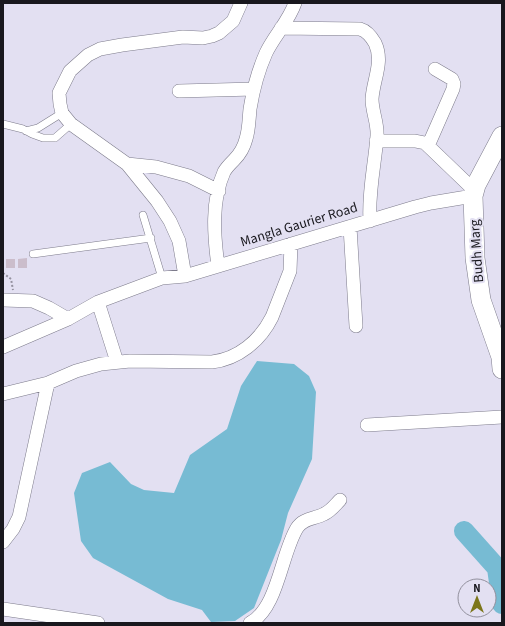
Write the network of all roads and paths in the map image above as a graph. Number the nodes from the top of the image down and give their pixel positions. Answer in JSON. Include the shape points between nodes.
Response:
{"nodes":[{"id":1,"x":241,"y":3,"type":"edge"},
{"id":2,"x":295,"y":3,"type":"edge"},
{"id":3,"x":281,"y":28,"type":"junction"},
{"id":4,"x":435,"y":69,"type":"dead end"},
{"id":5,"x":254,"y":89,"type":"junction"},
{"id":6,"x":179,"y":91,"type":"dead end"},
{"id":7,"x":62,"y":112,"type":"junction"},
{"id":8,"x":3,"y":124,"type":"edge"},
{"id":9,"x":71,"y":124,"type":"junction"},
{"id":10,"x":26,"y":131,"type":"junction"},
{"id":11,"x":502,"y":136,"type":"edge"},
{"id":12,"x":376,"y":140,"type":"junction"},
{"id":13,"x":428,"y":146,"type":"junction"},
{"id":14,"x":127,"y":164,"type":"junction"},
{"id":15,"x":219,"y":191,"type":"junction"},
{"id":16,"x":474,"y":194,"type":"junction"},
{"id":17,"x":143,"y":215,"type":"dead end"},
{"id":18,"x":370,"y":220,"type":"junction"},
{"id":19,"x":350,"y":227,"type":"junction"},
{"id":20,"x":151,"y":238,"type":"junction"},
{"id":21,"x":292,"y":244,"type":"junction"},
{"id":22,"x":33,"y":254,"type":"dead end"},
{"id":23,"x":218,"y":266,"type":"junction"},
{"id":24,"x":3,"y":273,"type":"edge"},
{"id":25,"x":185,"y":276,"type":"junction"},
{"id":26,"x":162,"y":278,"type":"junction"},
{"id":27,"x":9,"y":300,"type":"edge"},
{"id":28,"x":98,"y":302,"type":"junction"},
{"id":29,"x":68,"y":319,"type":"junction"},
{"id":30,"x":356,"y":326,"type":"dead end"},
{"id":31,"x":3,"y":347,"type":"edge"},
{"id":32,"x":502,"y":361,"type":"edge"},
{"id":33,"x":117,"y":362,"type":"junction"},
{"id":34,"x":48,"y":383,"type":"junction"},
{"id":35,"x":3,"y":394,"type":"edge"},
{"id":36,"x":502,"y":417,"type":"edge"},
{"id":37,"x":367,"y":425,"type":"dead end"},
{"id":38,"x":340,"y":500,"type":"dead end"},
{"id":39,"x":3,"y":542,"type":"edge"},
{"id":40,"x":3,"y":609,"type":"edge"},
{"id":41,"x":62,"y":620,"type":"edge"},
{"id":42,"x":98,"y":623,"type":"edge"},
{"id":43,"x":250,"y":623,"type":"edge"}],
"edges":[{"from":1,"to":7,"type":"street","via":[[233,21],[212,36],[122,45],[100,49],[88,55],[70,71],[59,93]]},
{"from":2,"to":3,"type":"street"},
{"from":3,"to":5,"type":"street","via":[[267,53]]},
{"from":3,"to":12,"type":"street","via":[[360,29],[367,32],[379,54],[372,98]]},
{"from":4,"to":13,"type":"street","via":[[452,79],[454,84]]},
{"from":5,"to":6,"type":"street"},
{"from":5,"to":15,"type":"street","via":[[247,137],[240,152],[224,172]]},
{"from":7,"to":9,"type":"street"},
{"from":7,"to":10,"type":"lane","via":[[38,128]]},
{"from":8,"to":10,"type":"lane"},
{"from":9,"to":10,"type":"lane","via":[[55,138],[43,138]]},
{"from":9,"to":14,"type":"street"},
{"from":11,"to":16,"type":"street","name":"Budh Marg","via":[[476,185]]},
{"from":12,"to":13,"type":"street","via":[[420,141]]},
{"from":12,"to":18,"type":"street","via":[[369,195]]},
{"from":13,"to":16,"type":"street"},
{"from":14,"to":15,"type":"street","via":[[156,167],[189,176]]},
{"from":14,"to":25,"type":"street","via":[[157,200],[170,221],[179,240]]},
{"from":15,"to":23,"type":"street","via":[[215,232]]},
{"from":16,"to":18,"type":"street","name":"Mangla Gaurier Road"},
{"from":16,"to":32,"type":"street","name":"Budh Marg","via":[[475,258],[481,300]]},
{"from":17,"to":20,"type":"lane"},
{"from":18,"to":19,"type":"street","name":"Mangla Gaurier Road"},
{"from":19,"to":21,"type":"street","name":"Mangla Gaurier Road"},
{"from":19,"to":30,"type":"street"},
{"from":20,"to":22,"type":"lane"},
{"from":20,"to":26,"type":"lane"},
{"from":21,"to":23,"type":"street","name":"Mangla Gaurier Road"},
{"from":21,"to":33,"type":"street","via":[[290,271],[269,323],[255,341],[239,353],[212,362]]},
{"from":23,"to":25,"type":"street","name":"Mangla Gaurier Road"},
{"from":24,"to":27,"type":"path","via":[[11,278]]},
{"from":25,"to":26,"type":"street","name":"Mangla Gaurier Road"},
{"from":26,"to":28,"type":"street","name":"Mangla Gaurier Road"},
{"from":27,"to":29,"type":"street","via":[[33,301]]},
{"from":28,"to":29,"type":"street","name":"Mangla Gaurier Road"},
{"from":28,"to":33,"type":"street"},
{"from":29,"to":31,"type":"street","name":"Mangla Gaurier Road"},
{"from":33,"to":34,"type":"street","via":[[89,366]]},
{"from":34,"to":35,"type":"street"},
{"from":34,"to":39,"type":"street","via":[[19,516]]},
{"from":36,"to":37,"type":"street"},
{"from":38,"to":43,"type":"street","via":[[324,514],[298,526],[267,605],[257,619]]},
{"from":40,"to":41,"type":"street"},
{"from":41,"to":42,"type":"street"}]}
